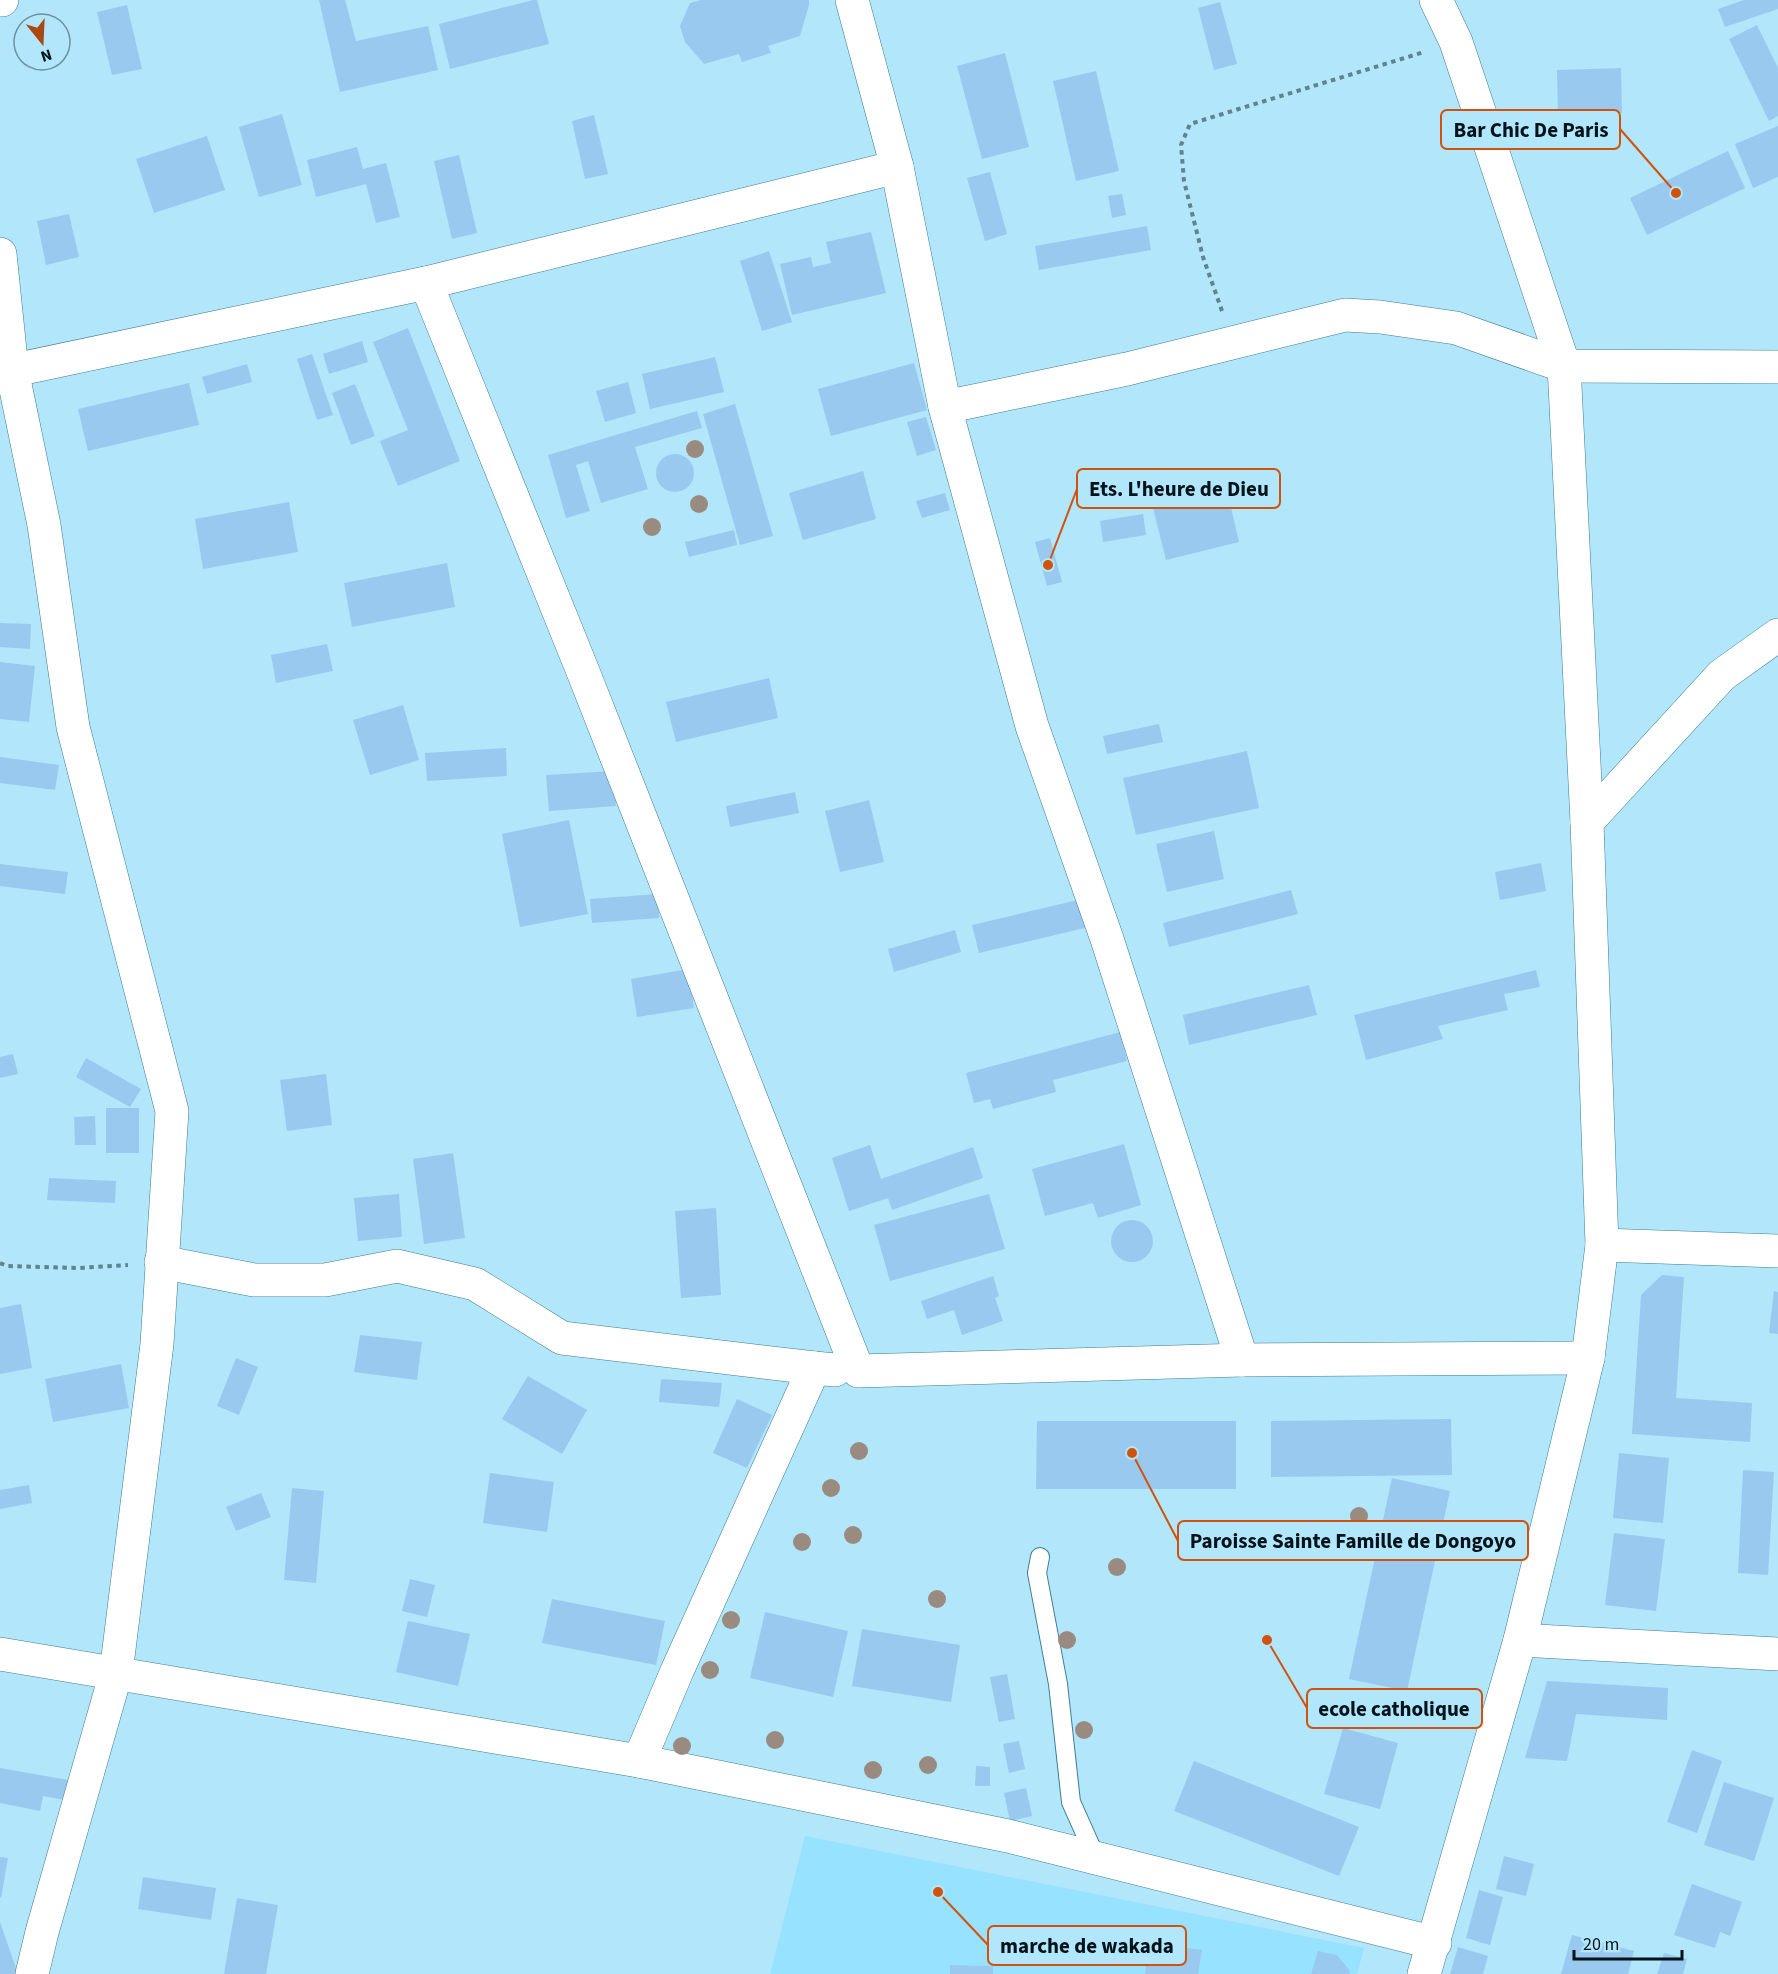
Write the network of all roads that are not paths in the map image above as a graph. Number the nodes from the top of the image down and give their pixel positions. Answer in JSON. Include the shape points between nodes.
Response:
{"nodes":[{"id":1,"x":852,"y":0,"type":"edge"},
{"id":2,"x":1436,"y":0,"type":"edge"},
{"id":3,"x":897,"y":167,"type":"junction"},
{"id":4,"x":0,"y":254,"type":"edge"},
{"id":5,"x":426,"y":283,"type":"junction"},
{"id":6,"x":1564,"y":366,"type":"junction"},
{"id":7,"x":1778,"y":367,"type":"edge"},
{"id":8,"x":6,"y":371,"type":"edge"},
{"id":9,"x":945,"y":407,"type":"junction"},
{"id":10,"x":1778,"y":635,"type":"edge"},
{"id":11,"x":1587,"y":822,"type":"junction"},
{"id":12,"x":1602,"y":1245,"type":"junction"},
{"id":13,"x":1778,"y":1251,"type":"edge"},
{"id":14,"x":161,"y":1262,"type":"junction"},
{"id":15,"x":1588,"y":1358,"type":"junction"},
{"id":16,"x":1242,"y":1360,"type":"junction"},
{"id":17,"x":814,"y":1368,"type":"junction"},
{"id":18,"x":858,"y":1371,"type":"junction"},
{"id":19,"x":1040,"y":1557,"type":"dead end"},
{"id":20,"x":1520,"y":1640,"type":"junction"},
{"id":21,"x":0,"y":1654,"type":"edge"},
{"id":22,"x":1778,"y":1654,"type":"edge"},
{"id":23,"x":116,"y":1673,"type":"junction"},
{"id":24,"x":639,"y":1761,"type":"junction"},
{"id":25,"x":1096,"y":1858,"type":"junction"},
{"id":26,"x":1435,"y":1942,"type":"junction"},
{"id":27,"x":32,"y":1974,"type":"edge"},
{"id":28,"x":1424,"y":1974,"type":"edge"}],
"edges":[{"from":1,"to":3,"type":"street"},
{"from":2,"to":6,"type":"street","via":[[1456,42]]},
{"from":3,"to":5,"type":"street"},
{"from":3,"to":9,"type":"street"},
{"from":4,"to":8,"type":"street"},
{"from":5,"to":8,"type":"street"},
{"from":5,"to":18,"type":"street"},
{"from":6,"to":7,"type":"street"},
{"from":6,"to":9,"type":"street","via":[[1456,328],[1345,315],[1127,369]]},
{"from":6,"to":11,"type":"street"},
{"from":8,"to":14,"type":"street","via":[[44,525],[73,727],[172,1111]]},
{"from":9,"to":16,"type":"street","via":[[1032,726],[1107,939]]},
{"from":10,"to":11,"type":"street","via":[[1722,675]]},
{"from":11,"to":12,"type":"street"},
{"from":12,"to":13,"type":"street"},
{"from":12,"to":15,"type":"street"},
{"from":14,"to":17,"type":"street","via":[[254,1280],[326,1280],[397,1266],[475,1284],[562,1338]]},
{"from":14,"to":23,"type":"street","via":[[157,1344]]},
{"from":15,"to":16,"type":"street"},
{"from":15,"to":20,"type":"street"},
{"from":16,"to":18,"type":"street"},
{"from":17,"to":18,"type":"street"},
{"from":17,"to":24,"type":"street"},
{"from":19,"to":25,"type":"lane","via":[[1037,1573],[1058,1684],[1071,1802]]},
{"from":20,"to":22,"type":"street"},
{"from":20,"to":26,"type":"street"},
{"from":21,"to":23,"type":"street"},
{"from":23,"to":24,"type":"street"},
{"from":23,"to":27,"type":"street"},
{"from":24,"to":25,"type":"street","via":[[1008,1836]]},
{"from":25,"to":26,"type":"street"},
{"from":26,"to":28,"type":"street"}]}
